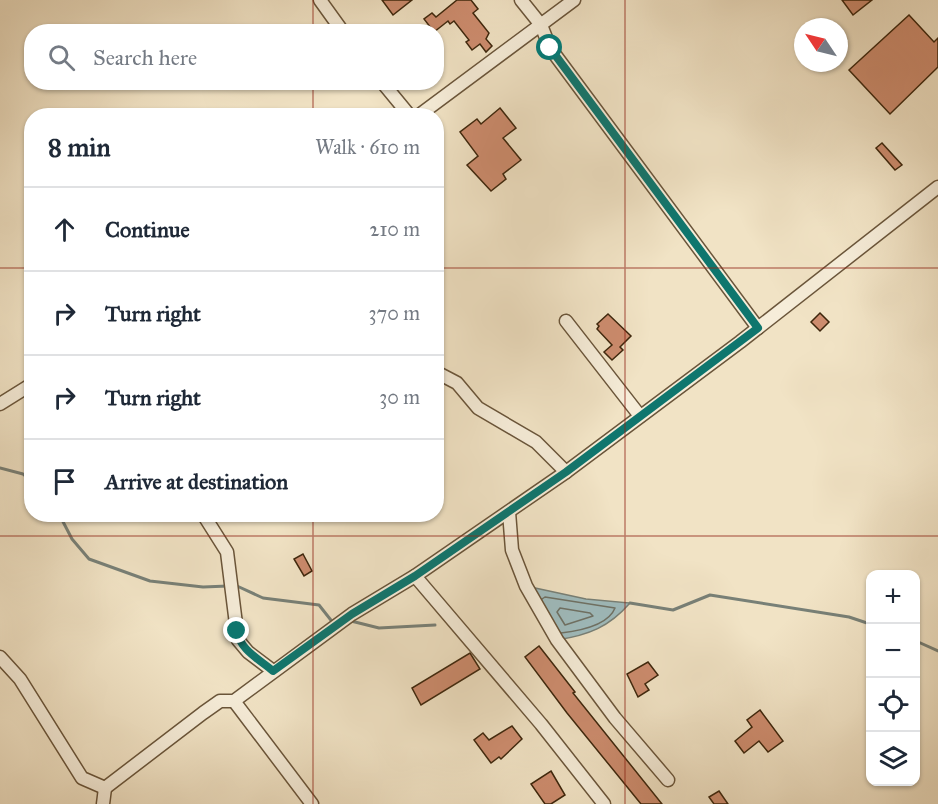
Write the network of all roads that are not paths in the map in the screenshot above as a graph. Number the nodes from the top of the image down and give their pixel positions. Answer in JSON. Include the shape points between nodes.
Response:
{"nodes":[{"id":1,"x":320,"y":0,"type":"edge"},
{"id":2,"x":521,"y":0,"type":"edge"},
{"id":3,"x":574,"y":0,"type":"edge"},
{"id":4,"x":337,"y":24,"type":"edge"},
{"id":5,"x":541,"y":25,"type":"junction"},
{"id":6,"x":389,"y":90,"type":"edge"},
{"id":7,"x":403,"y":108,"type":"edge"},
{"id":8,"x":429,"y":108,"type":"edge"},
{"id":9,"x":938,"y":188,"type":"edge"},
{"id":10,"x":566,"y":321,"type":"dead end"},
{"id":11,"x":758,"y":328,"type":"junction"},
{"id":12,"x":444,"y":376,"type":"edge"},
{"id":13,"x":24,"y":389,"type":"edge"},
{"id":14,"x":0,"y":404,"type":"edge"},
{"id":15,"x":640,"y":416,"type":"junction"},
{"id":16,"x":566,"y":472,"type":"junction"},
{"id":17,"x":508,"y":512,"type":"junction"},
{"id":18,"x":208,"y":522,"type":"edge"},
{"id":19,"x":415,"y":576,"type":"junction"},
{"id":20,"x":0,"y":657,"type":"edge"},
{"id":21,"x":273,"y":671,"type":"junction"},
{"id":22,"x":234,"y":701,"type":"junction"},
{"id":23,"x":668,"y":780,"type":"dead end"},
{"id":24,"x":105,"y":788,"type":"junction"},
{"id":25,"x":103,"y":804,"type":"edge"},
{"id":26,"x":312,"y":804,"type":"edge"},
{"id":27,"x":604,"y":804,"type":"edge"}],
"edges":[{"from":1,"to":4,"type":"street"},
{"from":2,"to":5,"type":"street"},
{"from":3,"to":5,"type":"street"},
{"from":5,"to":8,"type":"street"},
{"from":5,"to":11,"type":"street","via":[[550,48]]},
{"from":6,"to":7,"type":"street"},
{"from":9,"to":11,"type":"street"},
{"from":10,"to":15,"type":"street"},
{"from":11,"to":15,"type":"street"},
{"from":12,"to":16,"type":"street","via":[[457,383],[478,408],[536,442]]},
{"from":13,"to":14,"type":"street"},
{"from":15,"to":16,"type":"street"},
{"from":16,"to":17,"type":"street"},
{"from":17,"to":19,"type":"street"},
{"from":17,"to":23,"type":"street","via":[[512,550],[526,586],[557,639],[615,718]]},
{"from":18,"to":21,"type":"street","via":[[227,552],[238,640]]},
{"from":19,"to":21,"type":"street","via":[[352,614]]},
{"from":19,"to":27,"type":"street"},
{"from":20,"to":24,"type":"street","via":[[20,679],[82,778]]},
{"from":21,"to":22,"type":"street"},
{"from":22,"to":24,"type":"street","via":[[220,701]]},
{"from":22,"to":26,"type":"street"},
{"from":24,"to":25,"type":"street"}]}
